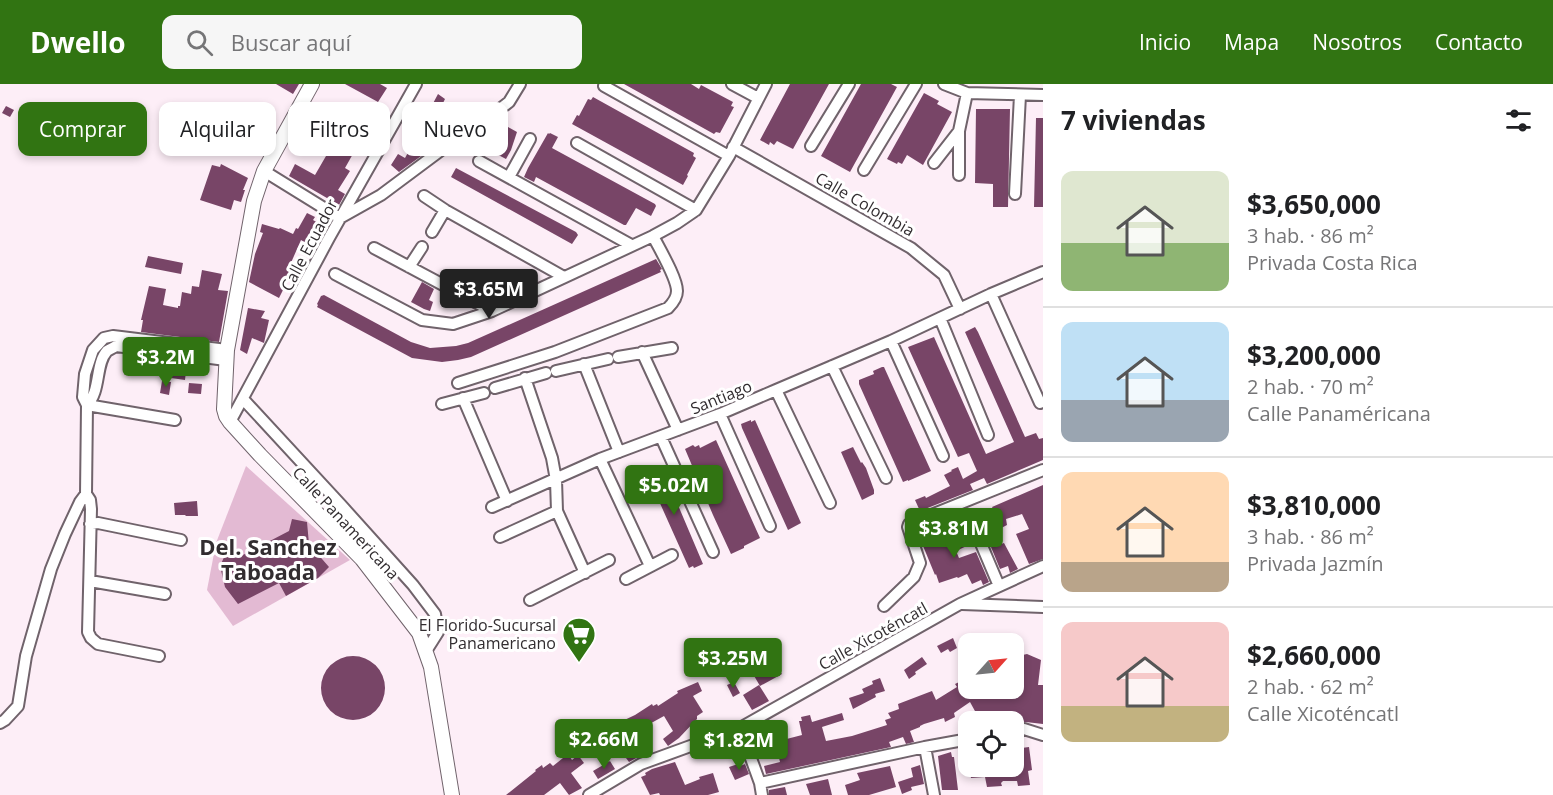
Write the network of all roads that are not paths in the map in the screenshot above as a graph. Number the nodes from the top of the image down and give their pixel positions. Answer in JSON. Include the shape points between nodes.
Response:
{"nodes":[{"id":1,"x":312,"y":84,"type":"edge"},
{"id":2,"x":416,"y":84,"type":"edge"},
{"id":3,"x":520,"y":84,"type":"edge"},
{"id":4,"x":732,"y":84,"type":"edge"},
{"id":5,"x":766,"y":84,"type":"edge"},
{"id":6,"x":849,"y":84,"type":"edge"},
{"id":7,"x":916,"y":84,"type":"edge"},
{"id":8,"x":945,"y":84,"type":"edge"},
{"id":9,"x":604,"y":86,"type":"dead end"},
{"id":10,"x":967,"y":93,"type":"junction"},
{"id":11,"x":1020,"y":95,"type":"junction"},
{"id":12,"x":1043,"y":95,"type":"edge"},
{"id":13,"x":758,"y":98,"type":"junction"},
{"id":14,"x":959,"y":131,"type":"junction"},
{"id":15,"x":530,"y":139,"type":"dead end"},
{"id":16,"x":577,"y":143,"type":"dead end"},
{"id":17,"x":811,"y":146,"type":"dead end"},
{"id":18,"x":731,"y":152,"type":"junction"},
{"id":19,"x":479,"y":161,"type":"dead end"},
{"id":20,"x":934,"y":163,"type":"dead end"},
{"id":21,"x":864,"y":170,"type":"dead end"},
{"id":22,"x":264,"y":171,"type":"junction"},
{"id":23,"x":959,"y":175,"type":"dead end"},
{"id":24,"x":509,"y":177,"type":"junction"},
{"id":25,"x":1015,"y":194,"type":"dead end"},
{"id":26,"x":424,"y":196,"type":"dead end"},
{"id":27,"x":445,"y":210,"type":"junction"},
{"id":28,"x":696,"y":210,"type":"junction"},
{"id":29,"x":340,"y":218,"type":"junction"},
{"id":30,"x":432,"y":232,"type":"dead end"},
{"id":31,"x":653,"y":236,"type":"junction"},
{"id":32,"x":632,"y":245,"type":"junction"},
{"id":33,"x":422,"y":247,"type":"dead end"},
{"id":34,"x":374,"y":248,"type":"dead end"},
{"id":35,"x":409,"y":267,"type":"junction"},
{"id":36,"x":1043,"y":272,"type":"edge"},
{"id":37,"x":335,"y":274,"type":"dead end"},
{"id":38,"x":564,"y":278,"type":"junction"},
{"id":39,"x":991,"y":294,"type":"junction"},
{"id":40,"x":960,"y":309,"type":"junction"},
{"id":41,"x":492,"y":311,"type":"junction"},
{"id":42,"x":940,"y":318,"type":"junction"},
{"id":43,"x":891,"y":341,"type":"junction"},
{"id":44,"x":672,"y":348,"type":"dead end"},
{"id":45,"x":642,"y":352,"type":"junction"},
{"id":46,"x":226,"y":355,"type":"junction"},
{"id":47,"x":584,"y":364,"type":"junction"},
{"id":48,"x":832,"y":366,"type":"junction"},
{"id":49,"x":525,"y":378,"type":"junction"},
{"id":50,"x":458,"y":383,"type":"dead end"},
{"id":51,"x":495,"y":388,"type":"dead end"},
{"id":52,"x":776,"y":390,"type":"junction"},
{"id":53,"x":484,"y":393,"type":"dead end"},
{"id":54,"x":463,"y":398,"type":"junction"},
{"id":55,"x":243,"y":399,"type":"junction"},
{"id":56,"x":1040,"y":403,"type":"dead end"},
{"id":57,"x":87,"y":405,"type":"junction"},
{"id":58,"x":442,"y":405,"type":"dead end"},
{"id":59,"x":720,"y":414,"type":"junction"},
{"id":60,"x":175,"y":420,"type":"dead end"},
{"id":61,"x":230,"y":422,"type":"junction"},
{"id":62,"x":678,"y":430,"type":"junction"},
{"id":63,"x":988,"y":435,"type":"dead end"},
{"id":64,"x":661,"y":437,"type":"junction"},
{"id":65,"x":619,"y":452,"type":"junction"},
{"id":66,"x":943,"y":456,"type":"dead end"},
{"id":67,"x":600,"y":459,"type":"junction"},
{"id":68,"x":1043,"y":470,"type":"edge"},
{"id":69,"x":886,"y":478,"type":"dead end"},
{"id":70,"x":556,"y":480,"type":"junction"},
{"id":71,"x":86,"y":494,"type":"junction"},
{"id":72,"x":507,"y":501,"type":"junction"},
{"id":73,"x":830,"y":503,"type":"dead end"},
{"id":74,"x":492,"y":507,"type":"dead end"},
{"id":75,"x":557,"y":511,"type":"junction"},
{"id":76,"x":90,"y":524,"type":"junction"},
{"id":77,"x":770,"y":525,"type":"dead end"},
{"id":78,"x":974,"y":527,"type":"dead end"},
{"id":79,"x":500,"y":537,"type":"dead end"},
{"id":80,"x":181,"y":540,"type":"dead end"},
{"id":81,"x":713,"y":552,"type":"dead end"},
{"id":82,"x":672,"y":555,"type":"dead end"},
{"id":83,"x":609,"y":560,"type":"dead end"},
{"id":84,"x":650,"y":566,"type":"junction"},
{"id":85,"x":1043,"y":566,"type":"edge"},
{"id":86,"x":585,"y":573,"type":"junction"},
{"id":87,"x":626,"y":579,"type":"dead end"},
{"id":88,"x":90,"y":581,"type":"junction"},
{"id":89,"x":999,"y":586,"type":"junction"},
{"id":90,"x":165,"y":594,"type":"dead end"},
{"id":91,"x":530,"y":600,"type":"dead end"},
{"id":92,"x":960,"y":604,"type":"junction"},
{"id":93,"x":884,"y":606,"type":"dead end"},
{"id":94,"x":1043,"y":607,"type":"edge"},
{"id":95,"x":426,"y":651,"type":"junction"},
{"id":96,"x":159,"y":656,"type":"dead end"},
{"id":97,"x":0,"y":723,"type":"edge"},
{"id":98,"x":740,"y":728,"type":"junction"},
{"id":99,"x":1024,"y":729,"type":"edge"},
{"id":100,"x":1043,"y":735,"type":"edge"},
{"id":101,"x":958,"y":741,"type":"edge"},
{"id":102,"x":925,"y":747,"type":"junction"},
{"id":103,"x":760,"y":783,"type":"junction"},
{"id":104,"x":452,"y":795,"type":"edge"},
{"id":105,"x":589,"y":795,"type":"edge"},
{"id":106,"x":762,"y":795,"type":"edge"},
{"id":107,"x":934,"y":795,"type":"edge"}],
"edges":[{"from":1,"to":22,"type":"main road"},
{"from":2,"to":29,"type":"street","name":"Calle Ecuador"},
{"from":3,"to":29,"type":"street","via":[[500,109],[381,195]]},
{"from":4,"to":13,"type":"street"},
{"from":5,"to":13,"type":"street"},
{"from":6,"to":17,"type":"street"},
{"from":7,"to":21,"type":"street"},
{"from":8,"to":10,"type":"street"},
{"from":9,"to":18,"type":"street","name":"Calle Colombia"},
{"from":10,"to":11,"type":"street"},
{"from":10,"to":14,"type":"street"},
{"from":11,"to":12,"type":"street"},
{"from":11,"to":25,"type":"street"},
{"from":13,"to":18,"type":"street"},
{"from":14,"to":20,"type":"street"},
{"from":14,"to":23,"type":"street"},
{"from":15,"to":24,"type":"street"},
{"from":16,"to":28,"type":"street"},
{"from":18,"to":28,"type":"street"},
{"from":18,"to":40,"type":"street","name":"Calle Colombia","via":[[911,248],[944,275]]},
{"from":19,"to":24,"type":"street"},
{"from":22,"to":29,"type":"street"},
{"from":22,"to":46,"type":"main road","via":[[254,201]]},
{"from":24,"to":32,"type":"street"},
{"from":26,"to":27,"type":"street"},
{"from":27,"to":30,"type":"street"},
{"from":27,"to":38,"type":"street"},
{"from":28,"to":31,"type":"street"},
{"from":29,"to":55,"type":"street","name":"Calle Ecuador"},
{"from":31,"to":32,"type":"street"},
{"from":31,"to":50,"type":"street","via":[[677,289],[668,308],[555,352]]},
{"from":32,"to":38,"type":"street"},
{"from":33,"to":35,"type":"street"},
{"from":34,"to":35,"type":"street"},
{"from":35,"to":41,"type":"street"},
{"from":36,"to":39,"type":"street","name":"Santiago"},
{"from":37,"to":41,"type":"street","via":[[422,320],[453,324]]},
{"from":38,"to":41,"type":"street"},
{"from":39,"to":40,"type":"street","name":"Santiago"},
{"from":39,"to":56,"type":"street"},
{"from":40,"to":42,"type":"street","name":"Santiago"},
{"from":42,"to":43,"type":"street","name":"Santiago"},
{"from":42,"to":63,"type":"street"},
{"from":43,"to":48,"type":"street","name":"Santiago"},
{"from":43,"to":66,"type":"street"},
{"from":44,"to":45,"type":"street"},
{"from":45,"to":47,"type":"street"},
{"from":45,"to":62,"type":"street"},
{"from":46,"to":57,"type":"street","via":[[114,341],[101,364],[93,399]]},
{"from":46,"to":61,"type":"main road","via":[[224,408]]},
{"from":47,"to":49,"type":"street"},
{"from":47,"to":65,"type":"street"},
{"from":48,"to":52,"type":"street","name":"Santiago"},
{"from":48,"to":69,"type":"street"},
{"from":49,"to":51,"type":"street"},
{"from":49,"to":70,"type":"street"},
{"from":52,"to":59,"type":"street","name":"Santiago"},
{"from":52,"to":73,"type":"street"},
{"from":53,"to":54,"type":"street"},
{"from":54,"to":58,"type":"street"},
{"from":54,"to":72,"type":"street"},
{"from":55,"to":61,"type":"street","name":"Calle Ecuador"},
{"from":55,"to":95,"type":"street","via":[[342,505],[435,614],[438,632]]},
{"from":57,"to":60,"type":"street"},
{"from":57,"to":71,"type":"street"},
{"from":59,"to":62,"type":"street","name":"Santiago"},
{"from":59,"to":77,"type":"street"},
{"from":61,"to":95,"type":"main road","name":"Calle Panamericana","via":[[362,559],[419,633]]},
{"from":62,"to":64,"type":"street","name":"Santiago"},
{"from":64,"to":65,"type":"street","name":"Santiago"},
{"from":64,"to":81,"type":"street"},
{"from":65,"to":67,"type":"street","name":"Santiago"},
{"from":67,"to":70,"type":"street","name":"Santiago"},
{"from":67,"to":84,"type":"street"},
{"from":68,"to":93,"type":"street","via":[[909,524],[920,563],[914,577]]},
{"from":70,"to":72,"type":"street","name":"Santiago"},
{"from":70,"to":75,"type":"street"},
{"from":71,"to":76,"type":"street","via":[[90,500]]},
{"from":71,"to":97,"type":"street","via":[[51,569],[26,656],[18,706]]},
{"from":72,"to":74,"type":"street","name":"Santiago"},
{"from":75,"to":79,"type":"street"},
{"from":75,"to":86,"type":"street"},
{"from":76,"to":80,"type":"street"},
{"from":76,"to":88,"type":"street"},
{"from":78,"to":89,"type":"street"},
{"from":82,"to":84,"type":"street"},
{"from":83,"to":86,"type":"street"},
{"from":84,"to":87,"type":"street"},
{"from":85,"to":89,"type":"street","name":"Calle Xicoténcatl"},
{"from":86,"to":91,"type":"street"},
{"from":88,"to":90,"type":"street"},
{"from":88,"to":96,"type":"street","via":[[91,638],[98,644]]},
{"from":89,"to":92,"type":"street","name":"Calle Xicoténcatl"},
{"from":92,"to":94,"type":"street"},
{"from":92,"to":98,"type":"street","name":"Calle Xicoténcatl"},
{"from":95,"to":104,"type":"main road","name":"Calle Panamericana"},
{"from":98,"to":103,"type":"street"},
{"from":98,"to":105,"type":"street","name":"Calle Xicoténcatl","via":[[641,764]]},
{"from":99,"to":100,"type":"street"},
{"from":101,"to":102,"type":"street"},
{"from":102,"to":103,"type":"street"},
{"from":102,"to":107,"type":"street"},
{"from":103,"to":106,"type":"street"}]}
